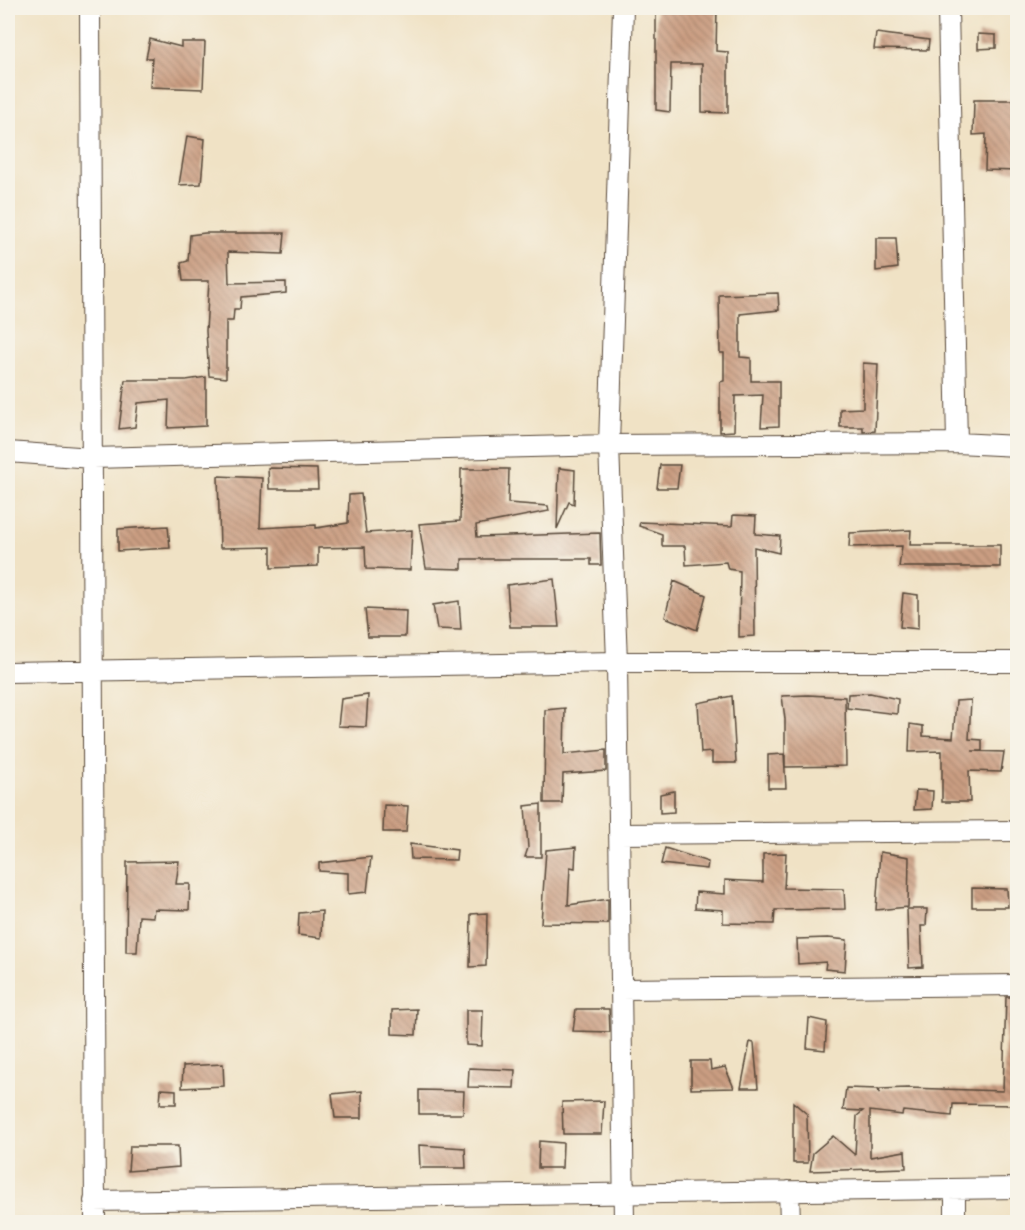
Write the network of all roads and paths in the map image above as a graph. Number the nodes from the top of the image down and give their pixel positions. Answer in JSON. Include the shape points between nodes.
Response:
{"nodes":[{"id":1,"x":90,"y":8,"type":"edge"},
{"id":2,"x":623,"y":8,"type":"edge"},
{"id":3,"x":948,"y":8,"type":"edge"},
{"id":4,"x":957,"y":443,"type":"junction"},
{"id":5,"x":609,"y":445,"type":"junction"},
{"id":6,"x":1017,"y":446,"type":"edge"},
{"id":7,"x":8,"y":452,"type":"edge"},
{"id":8,"x":92,"y":458,"type":"junction"},
{"id":9,"x":617,"y":662,"type":"junction"},
{"id":10,"x":1017,"y":662,"type":"edge"},
{"id":11,"x":8,"y":672,"type":"edge"},
{"id":12,"x":94,"y":672,"type":"junction"},
{"id":13,"x":1017,"y":831,"type":"edge"},
{"id":14,"x":619,"y":834,"type":"junction"},
{"id":15,"x":1017,"y":985,"type":"edge"},
{"id":16,"x":621,"y":989,"type":"junction"},
{"id":17,"x":1017,"y":1188,"type":"edge"},
{"id":18,"x":955,"y":1190,"type":"junction"},
{"id":19,"x":789,"y":1191,"type":"junction"},
{"id":20,"x":624,"y":1192,"type":"junction"},
{"id":21,"x":94,"y":1201,"type":"junction"},
{"id":22,"x":94,"y":1222,"type":"edge"},
{"id":23,"x":624,"y":1222,"type":"edge"},
{"id":24,"x":790,"y":1222,"type":"edge"},
{"id":25,"x":955,"y":1222,"type":"edge"}],
"edges":[{"from":1,"to":8,"type":"street"},
{"from":2,"to":5,"type":"street"},
{"from":3,"to":4,"type":"street"},
{"from":4,"to":5,"type":"street"},
{"from":4,"to":6,"type":"street"},
{"from":5,"to":8,"type":"street"},
{"from":5,"to":9,"type":"street"},
{"from":7,"to":8,"type":"street"},
{"from":8,"to":12,"type":"street"},
{"from":9,"to":10,"type":"street"},
{"from":9,"to":12,"type":"street"},
{"from":9,"to":14,"type":"street"},
{"from":11,"to":12,"type":"street"},
{"from":12,"to":21,"type":"street"},
{"from":13,"to":14,"type":"street"},
{"from":14,"to":16,"type":"street"},
{"from":15,"to":16,"type":"street"},
{"from":16,"to":20,"type":"street"},
{"from":17,"to":18,"type":"street"},
{"from":18,"to":19,"type":"street"},
{"from":18,"to":25,"type":"street"},
{"from":19,"to":20,"type":"street"},
{"from":19,"to":24,"type":"street"},
{"from":20,"to":21,"type":"street"},
{"from":20,"to":23,"type":"street"},
{"from":21,"to":22,"type":"street"}]}
